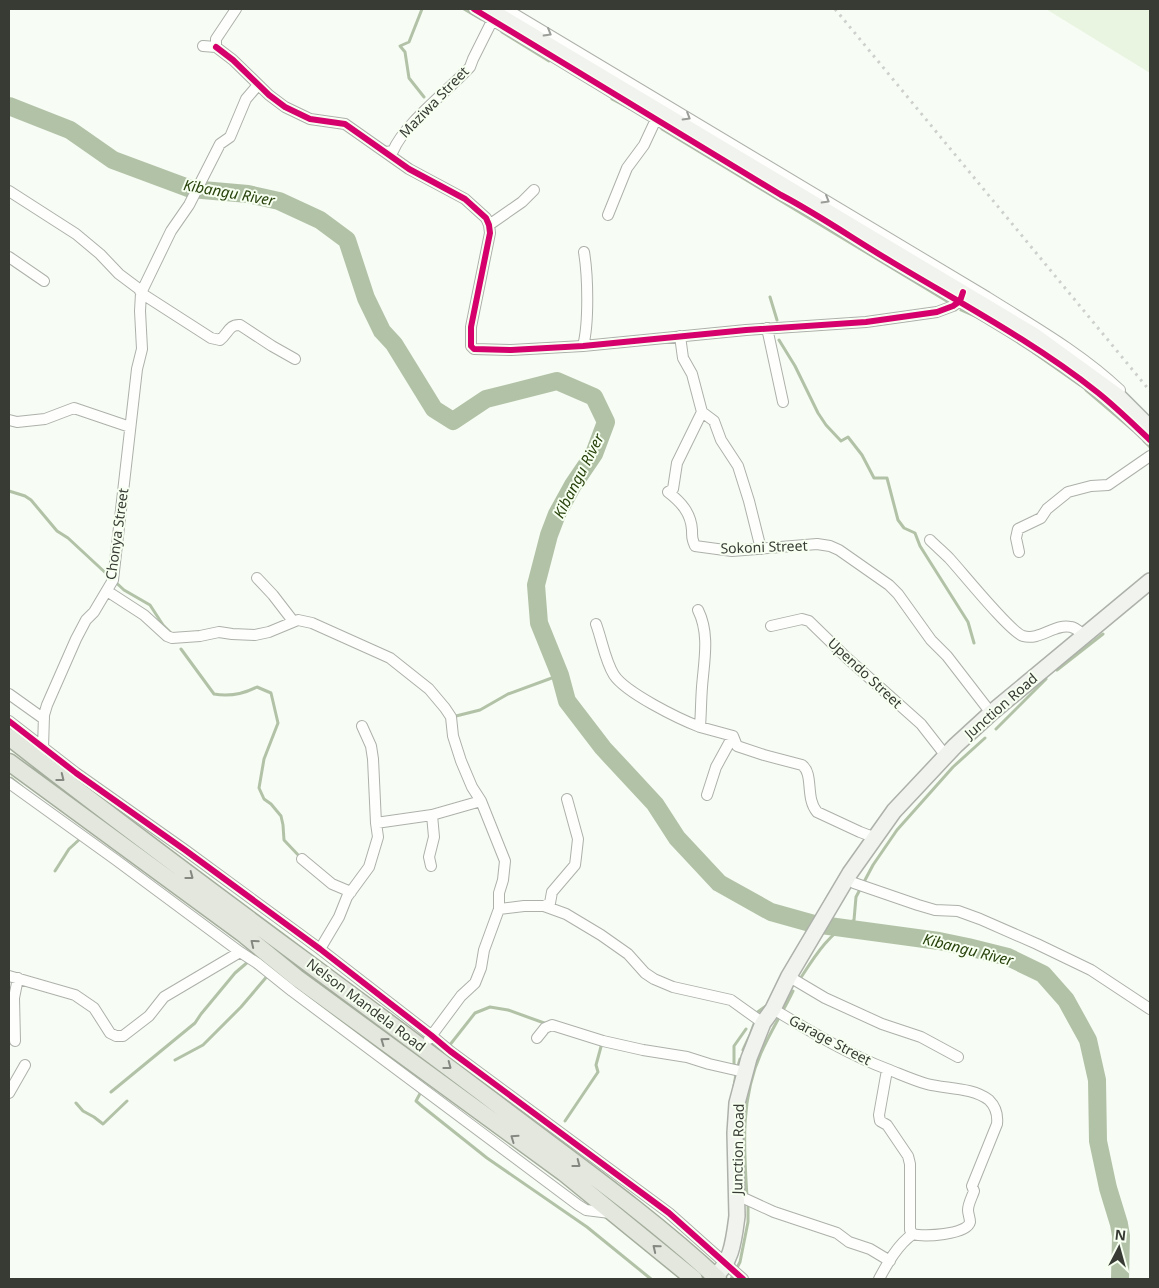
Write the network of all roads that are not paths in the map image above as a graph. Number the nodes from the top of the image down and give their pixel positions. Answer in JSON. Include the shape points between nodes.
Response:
{"nodes":[{"id":1,"x":236,"y":9,"type":"edge"},
{"id":2,"x":474,"y":9,"type":"edge"},
{"id":3,"x":506,"y":9,"type":"edge"},
{"id":4,"x":490,"y":15,"type":"edge"},
{"id":5,"x":203,"y":46,"type":"dead end"},
{"id":6,"x":216,"y":48,"type":"junction"},
{"id":7,"x":258,"y":84,"type":"junction"},
{"id":8,"x":658,"y":116,"type":"junction"},
{"id":9,"x":386,"y":152,"type":"junction"},
{"id":10,"x":534,"y":190,"type":"dead end"},
{"id":11,"x":9,"y":191,"type":"edge"},
{"id":12,"x":608,"y":215,"type":"dead end"},
{"id":13,"x":489,"y":224,"type":"junction"},
{"id":14,"x":584,"y":252,"type":"dead end"},
{"id":15,"x":9,"y":257,"type":"edge"},
{"id":16,"x":44,"y":281,"type":"dead end"},
{"id":17,"x":141,"y":293,"type":"junction"},
{"id":18,"x":962,"y":297,"type":"junction"},
{"id":19,"x":768,"y":328,"type":"junction"},
{"id":20,"x":680,"y":336,"type":"junction"},
{"id":21,"x":583,"y":346,"type":"junction"},
{"id":22,"x":296,"y":359,"type":"dead end"},
{"id":23,"x":783,"y":402,"type":"dead end"},
{"id":24,"x":702,"y":412,"type":"junction"},
{"id":25,"x":1150,"y":418,"type":"edge"},
{"id":26,"x":9,"y":420,"type":"edge"},
{"id":27,"x":130,"y":428,"type":"junction"},
{"id":28,"x":1150,"y":428,"type":"edge"},
{"id":29,"x":1150,"y":440,"type":"edge"},
{"id":30,"x":1150,"y":456,"type":"edge"},
{"id":31,"x":930,"y":540,"type":"dead end"},
{"id":32,"x":761,"y":549,"type":"junction"},
{"id":33,"x":1019,"y":552,"type":"dead end"},
{"id":34,"x":257,"y":578,"type":"dead end"},
{"id":35,"x":1150,"y":581,"type":"edge"},
{"id":36,"x":107,"y":591,"type":"junction"},
{"id":37,"x":698,"y":610,"type":"dead end"},
{"id":38,"x":293,"y":621,"type":"junction"},
{"id":39,"x":596,"y":624,"type":"dead end"},
{"id":40,"x":771,"y":626,"type":"dead end"},
{"id":41,"x":1084,"y":635,"type":"junction"},
{"id":42,"x":9,"y":694,"type":"edge"},
{"id":43,"x":990,"y":712,"type":"junction"},
{"id":44,"x":44,"y":719,"type":"junction"},
{"id":45,"x":9,"y":721,"type":"edge"},
{"id":46,"x":362,"y":726,"type":"dead end"},
{"id":47,"x":700,"y":726,"type":"junction"},
{"id":48,"x":733,"y":736,"type":"junction"},
{"id":49,"x":9,"y":737,"type":"edge"},
{"id":50,"x":40,"y":754,"type":"junction"},
{"id":51,"x":946,"y":756,"type":"junction"},
{"id":52,"x":9,"y":762,"type":"edge"},
{"id":53,"x":9,"y":783,"type":"edge"},
{"id":54,"x":707,"y":794,"type":"dead end"},
{"id":55,"x":567,"y":799,"type":"dead end"},
{"id":56,"x":481,"y":801,"type":"junction"},
{"id":57,"x":432,"y":815,"type":"junction"},
{"id":58,"x":376,"y":823,"type":"junction"},
{"id":59,"x":872,"y":843,"type":"junction"},
{"id":60,"x":302,"y":859,"type":"dead end"},
{"id":61,"x":431,"y":866,"type":"dead end"},
{"id":62,"x":854,"y":883,"type":"junction"},
{"id":63,"x":351,"y":892,"type":"junction"},
{"id":64,"x":841,"y":898,"type":"junction"},
{"id":65,"x":544,"y":906,"type":"junction"},
{"id":66,"x":499,"y":909,"type":"junction"},
{"id":67,"x":816,"y":939,"type":"junction"},
{"id":68,"x":320,"y":949,"type":"junction"},
{"id":69,"x":240,"y":952,"type":"junction"},
{"id":70,"x":13,"y":977,"type":"edge"},
{"id":71,"x":793,"y":979,"type":"junction"},
{"id":72,"x":781,"y":990,"type":"junction"},
{"id":73,"x":1150,"y":1009,"type":"edge"},
{"id":74,"x":772,"y":1010,"type":"junction"},
{"id":75,"x":763,"y":1024,"type":"junction"},
{"id":76,"x":537,"y":1038,"type":"dead end"},
{"id":77,"x":15,"y":1041,"type":"dead end"},
{"id":78,"x":427,"y":1041,"type":"junction"},
{"id":79,"x":958,"y":1057,"type":"dead end"},
{"id":80,"x":25,"y":1065,"type":"dead end"},
{"id":81,"x":887,"y":1070,"type":"junction"},
{"id":82,"x":744,"y":1072,"type":"junction"},
{"id":83,"x":9,"y":1093,"type":"edge"},
{"id":84,"x":737,"y":1195,"type":"junction"},
{"id":85,"x":614,"y":1213,"type":"junction"},
{"id":86,"x":913,"y":1234,"type":"junction"},
{"id":87,"x":890,"y":1261,"type":"junction"},
{"id":88,"x":726,"y":1264,"type":"junction"},
{"id":89,"x":715,"y":1278,"type":"edge"},
{"id":90,"x":694,"y":1279,"type":"edge"},
{"id":91,"x":743,"y":1279,"type":"edge"},
{"id":92,"x":879,"y":1279,"type":"edge"}],
"edges":[{"from":1,"to":6,"type":"street","via":[[216,39]]},
{"from":2,"to":4,"type":"street"},
{"from":3,"to":25,"type":"street","one_way":true,"via":[[1055,339],[1110,381]]},
{"from":4,"to":8,"type":"main road"},
{"from":4,"to":9,"type":"street","name":"Maziwa Street","via":[[470,67],[397,140],[393,151]]},
{"from":5,"to":6,"type":"street"},
{"from":6,"to":7,"type":"street"},
{"from":7,"to":9,"type":"street","via":[[285,107],[310,119],[345,124]]},
{"from":7,"to":17,"type":"street","name":"Chonya Street","via":[[246,99],[230,137],[220,144],[189,205],[171,231]]},
{"from":8,"to":12,"type":"street","via":[[644,145],[627,168]]},
{"from":8,"to":18,"type":"main road"},
{"from":9,"to":13,"type":"street","via":[[409,169],[466,199]]},
{"from":10,"to":13,"type":"street"},
{"from":11,"to":17,"type":"street","via":[[76,234]]},
{"from":13,"to":21,"type":"street","via":[[471,327],[471,346],[474,349],[511,350]]},
{"from":14,"to":21,"type":"street","via":[[586,335]]},
{"from":15,"to":16,"type":"street"},
{"from":17,"to":22,"type":"street","via":[[211,338],[220,340],[231,327],[240,326]]},
{"from":17,"to":27,"type":"street","name":"Chonya Street","via":[[142,349]]},
{"from":18,"to":19,"type":"street","via":[[953,306],[937,312],[866,322]]},
{"from":18,"to":28,"type":"main road","via":[[1035,336],[1119,397]]},
{"from":18,"to":29,"type":"street","via":[[1097,392]]},
{"from":19,"to":20,"type":"street"},
{"from":19,"to":23,"type":"street"},
{"from":20,"to":21,"type":"street"},
{"from":20,"to":24,"type":"street","via":[[683,358],[692,374]]},
{"from":24,"to":32,"type":"street","via":[[714,421],[721,440],[738,466]]},
{"from":24,"to":32,"type":"street","name":"Sokoni Street","via":[[677,463],[673,488],[668,492],[688,512],[691,539],[695,546],[732,551]]},
{"from":26,"to":27,"type":"street","via":[[45,418],[74,408]]},
{"from":27,"to":36,"type":"street","name":"Chonya Street","via":[[112,580]]},
{"from":30,"to":33,"type":"street","via":[[1108,485],[1068,492],[1041,518],[1018,529]]},
{"from":31,"to":41,"type":"street","via":[[1022,636],[1038,636],[1068,626]]},
{"from":32,"to":43,"type":"street","name":"Sokoni Street","via":[[817,544],[830,546],[889,585]]},
{"from":34,"to":38,"type":"street"},
{"from":35,"to":41,"type":"main road","name":"Junction Road"},
{"from":36,"to":38,"type":"street","via":[[172,638],[219,632],[255,635]]},
{"from":36,"to":44,"type":"street","name":"Chonya Street","via":[[76,639],[50,697]]},
{"from":37,"to":47,"type":"street","via":[[705,634]]},
{"from":38,"to":56,"type":"street","via":[[306,621],[377,650],[429,690],[451,717],[461,761]]},
{"from":39,"to":47,"type":"street","via":[[614,675],[623,684],[680,718]]},
{"from":40,"to":51,"type":"street","name":"Upendo Street","via":[[802,618],[809,621],[921,724]]},
{"from":41,"to":43,"type":"main road","name":"Junction Road"},
{"from":42,"to":44,"type":"street"},
{"from":43,"to":51,"type":"main road","name":"Junction Road"},
{"from":44,"to":50,"type":"street","name":"Chonya Street"},
{"from":45,"to":50,"type":"street"},
{"from":46,"to":58,"type":"street","via":[[373,759]]},
{"from":47,"to":48,"type":"street"},
{"from":48,"to":54,"type":"street","via":[[716,767]]},
{"from":48,"to":59,"type":"street","via":[[738,746],[804,766],[812,806],[817,812],[860,832]]},
{"from":49,"to":50,"type":"main road","name":"Nelson Mandela Road"},
{"from":50,"to":68,"type":"street"},
{"from":50,"to":78,"type":"main road","name":"Nelson Mandela Road","one_way":true,"via":[[192,878]]},
{"from":51,"to":59,"type":"main road","name":"Junction Road","via":[[894,811]]},
{"from":85,"to":52,"type":"main road","name":"Nelson Mandela Road","one_way":true},
{"from":53,"to":69,"type":"street"},
{"from":55,"to":65,"type":"street","via":[[578,839],[576,857],[574,865],[552,892],[550,903]]},
{"from":56,"to":57,"type":"street"},
{"from":56,"to":66,"type":"street","via":[[505,861],[498,893]]},
{"from":57,"to":58,"type":"street"},
{"from":57,"to":61,"type":"street"},
{"from":58,"to":63,"type":"street","via":[[378,837],[369,866]]},
{"from":59,"to":62,"type":"main road","name":"Junction Road"},
{"from":59,"to":64,"type":"main road","name":"Junction Road","via":[[850,873]]},
{"from":60,"to":63,"type":"street","via":[[332,884]]},
{"from":62,"to":64,"type":"main road","name":"Junction Road"},
{"from":62,"to":73,"type":"street","via":[[935,910],[958,911],[980,919],[1091,970]]},
{"from":63,"to":68,"type":"street"},
{"from":64,"to":67,"type":"main road"},
{"from":65,"to":66,"type":"street"},
{"from":65,"to":75,"type":"street","via":[[566,914],[601,935],[628,954],[654,979],[673,987],[732,1000]]},
{"from":66,"to":78,"type":"street","via":[[475,983]]},
{"from":67,"to":71,"type":"main road","name":"Junction Road"},
{"from":67,"to":72,"type":"main road","name":"Junction Road"},
{"from":68,"to":78,"type":"street"},
{"from":69,"to":70,"type":"street","via":[[164,997],[149,1016],[123,1036],[110,1033],[94,1008],[75,995]]},
{"from":69,"to":85,"type":"street","via":[[578,1205],[586,1210]]},
{"from":70,"to":77,"type":"street"},
{"from":71,"to":72,"type":"main road","name":"Junction Road"},
{"from":71,"to":79,"type":"street","via":[[825,998],[920,1037]]},
{"from":72,"to":74,"type":"main road","name":"Junction Road"},
{"from":74,"to":75,"type":"main road","name":"Junction Road"},
{"from":74,"to":81,"type":"street","name":"Garage Street"},
{"from":75,"to":82,"type":"main road","name":"Junction Road"},
{"from":76,"to":82,"type":"street","via":[[544,1028],[552,1026],[602,1041]]},
{"from":78,"to":88,"type":"street","via":[[450,1051],[669,1213]]},
{"from":78,"to":89,"type":"main road","name":"Nelson Mandela Road","one_way":true,"via":[[698,1260]]},
{"from":80,"to":83,"type":"street"},
{"from":81,"to":86,"type":"street","name":"Garage Street","via":[[880,1121],[908,1156],[908,1223]]},
{"from":81,"to":86,"type":"street","name":"Garage Street","via":[[927,1084],[980,1096],[993,1106],[997,1116],[972,1186],[968,1225],[950,1233]]},
{"from":82,"to":84,"type":"main road","name":"Junction Road","via":[[736,1110]]},
{"from":84,"to":87,"type":"street","via":[[774,1212],[837,1233]]},
{"from":84,"to":88,"type":"main road","name":"Junction Road","via":[[738,1216]]},
{"from":90,"to":85,"type":"main road","name":"Nelson Mandela Road","one_way":true},
{"from":86,"to":87,"type":"street"},
{"from":87,"to":92,"type":"street"},
{"from":88,"to":89,"type":"main road","name":"Junction Road"},
{"from":88,"to":91,"type":"street"}]}
